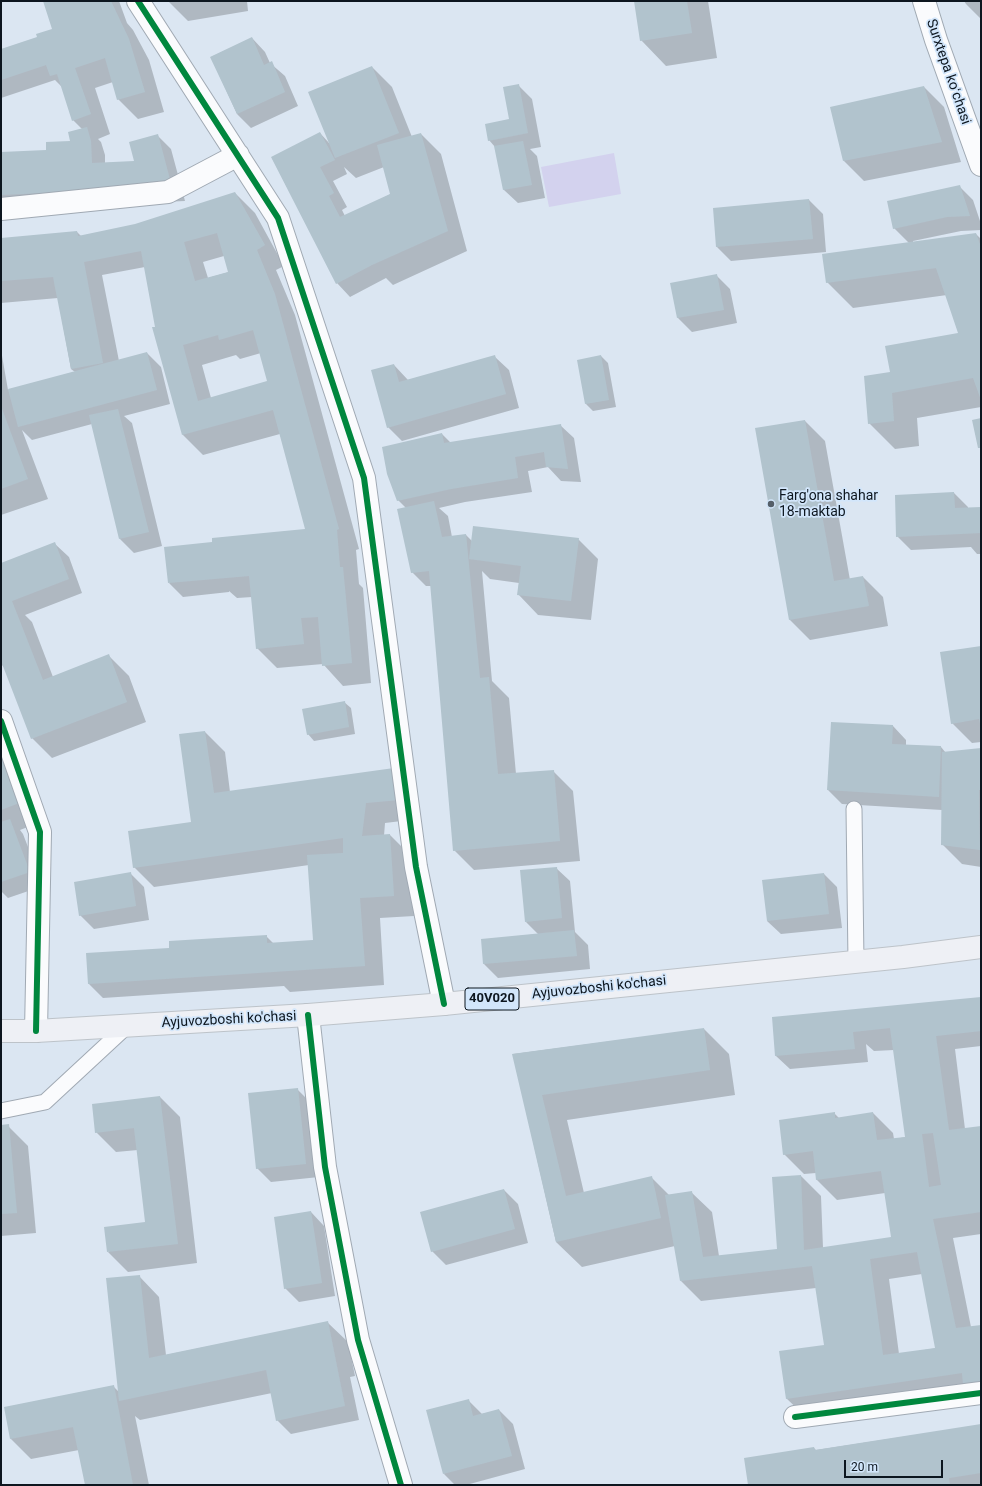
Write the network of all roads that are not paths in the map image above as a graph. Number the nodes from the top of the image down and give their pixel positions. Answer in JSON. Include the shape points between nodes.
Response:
{"nodes":[{"id":1,"x":138,"y":1,"type":"edge"},
{"id":2,"x":924,"y":1,"type":"edge"},
{"id":3,"x":238,"y":156,"type":"junction"},
{"id":4,"x":981,"y":165,"type":"edge"},
{"id":5,"x":1,"y":208,"type":"edge"},
{"id":6,"x":1,"y":721,"type":"edge"},
{"id":7,"x":854,"y":809,"type":"dead end"},
{"id":8,"x":981,"y":947,"type":"edge"},
{"id":9,"x":856,"y":962,"type":"junction"},
{"id":10,"x":444,"y":1004,"type":"junction"},
{"id":11,"x":308,"y":1015,"type":"junction"},
{"id":12,"x":127,"y":1026,"type":"junction"},
{"id":13,"x":1,"y":1031,"type":"edge"},
{"id":14,"x":36,"y":1031,"type":"junction"},
{"id":15,"x":1,"y":1112,"type":"edge"},
{"id":16,"x":981,"y":1393,"type":"edge"},
{"id":17,"x":795,"y":1418,"type":"dead end"},
{"id":18,"x":401,"y":1485,"type":"edge"}],
"edges":[{"from":1,"to":3,"type":"street"},
{"from":2,"to":4,"type":"street","name":"Surxtepa koʻchasi"},
{"from":3,"to":5,"type":"street","via":[[168,192]]},
{"from":3,"to":10,"type":"street","via":[[278,218],[364,478],[416,867]]},
{"from":6,"to":14,"type":"street","via":[[40,832]]},
{"from":7,"to":9,"type":"lane"},
{"from":8,"to":9,"type":"main road","name":"Ayjuvozboshi ko'chasi","number":"40V020"},
{"from":9,"to":10,"type":"main road","name":"Ayjuvozboshi ko'chasi","number":"40V020"},
{"from":10,"to":11,"type":"main road","name":"Ayjuvozboshi ko'chasi","number":"40V020"},
{"from":11,"to":12,"type":"main road","name":"Ayjuvozboshi ko'chasi","number":"40V020"},
{"from":11,"to":18,"type":"street","via":[[325,1167],[358,1340]]},
{"from":12,"to":14,"type":"main road","name":"Ayjuvozboshi ko'chasi","number":"40V020"},
{"from":12,"to":15,"type":"lane","via":[[45,1102]]},
{"from":13,"to":14,"type":"main road","name":"Ayjuvozboshi ko'chasi","number":"40V020"},
{"from":16,"to":17,"type":"street"}]}
